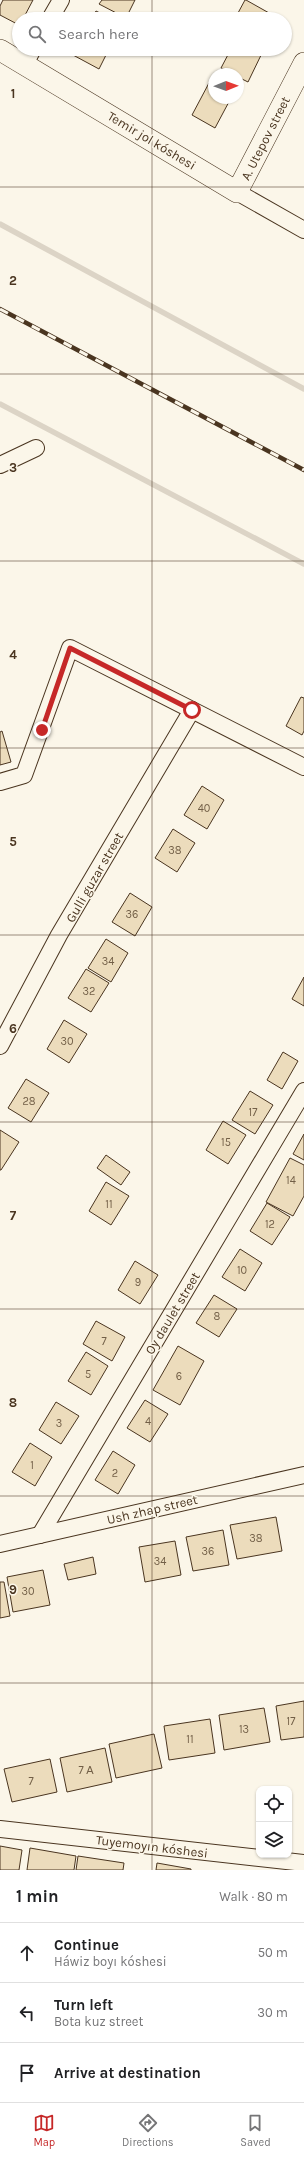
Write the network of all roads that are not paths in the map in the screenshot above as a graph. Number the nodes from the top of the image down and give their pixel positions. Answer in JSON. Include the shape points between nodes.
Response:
{"nodes":[{"id":1,"x":61,"y":0,"type":"edge"},
{"id":2,"x":54,"y":12,"type":"edge"},
{"id":3,"x":0,"y":50,"type":"edge"},
{"id":4,"x":12,"y":52,"type":"edge"},
{"id":5,"x":29,"y":56,"type":"edge"},
{"id":6,"x":304,"y":63,"type":"edge"},
{"id":7,"x":237,"y":192,"type":"junction"},
{"id":8,"x":304,"y":230,"type":"edge"},
{"id":9,"x":36,"y":448,"type":"dead end"},
{"id":10,"x":0,"y":465,"type":"edge"},
{"id":11,"x":192,"y":710,"type":"junction"},
{"id":12,"x":304,"y":767,"type":"edge"},
{"id":13,"x":0,"y":782,"type":"edge"},
{"id":14,"x":0,"y":1046,"type":"edge"},
{"id":15,"x":304,"y":1091,"type":"edge"},
{"id":16,"x":304,"y":1475,"type":"edge"},
{"id":17,"x":40,"y":1535,"type":"junction"},
{"id":18,"x":0,"y":1544,"type":"edge"},
{"id":19,"x":0,"y":1829,"type":"edge"},
{"id":20,"x":304,"y":1863,"type":"edge"}],
"edges":[{"from":1,"to":2,"type":"street"},
{"from":3,"to":4,"type":"street","name":"Temir jol kóshesi"},
{"from":5,"to":7,"type":"street","name":"Temir jol kóshesi"},
{"from":6,"to":7,"type":"street","name":"A. Utepov street"},
{"from":7,"to":8,"type":"street","name":"Temir jol kóshesi"},
{"from":9,"to":10,"type":"street"},
{"from":11,"to":12,"type":"street"},
{"from":11,"to":13,"type":"street","via":[[70,648],[24,775]]},
{"from":11,"to":14,"type":"street","name":"Gulli guzar street","via":[[59,935]]},
{"from":15,"to":17,"type":"street","name":"Oy daulet street"},
{"from":16,"to":17,"type":"street","name":"Ush zhap street"},
{"from":17,"to":18,"type":"street","name":"Ush zhap street"},
{"from":19,"to":20,"type":"street","name":"Tuyemoyın kóshesi"}]}
